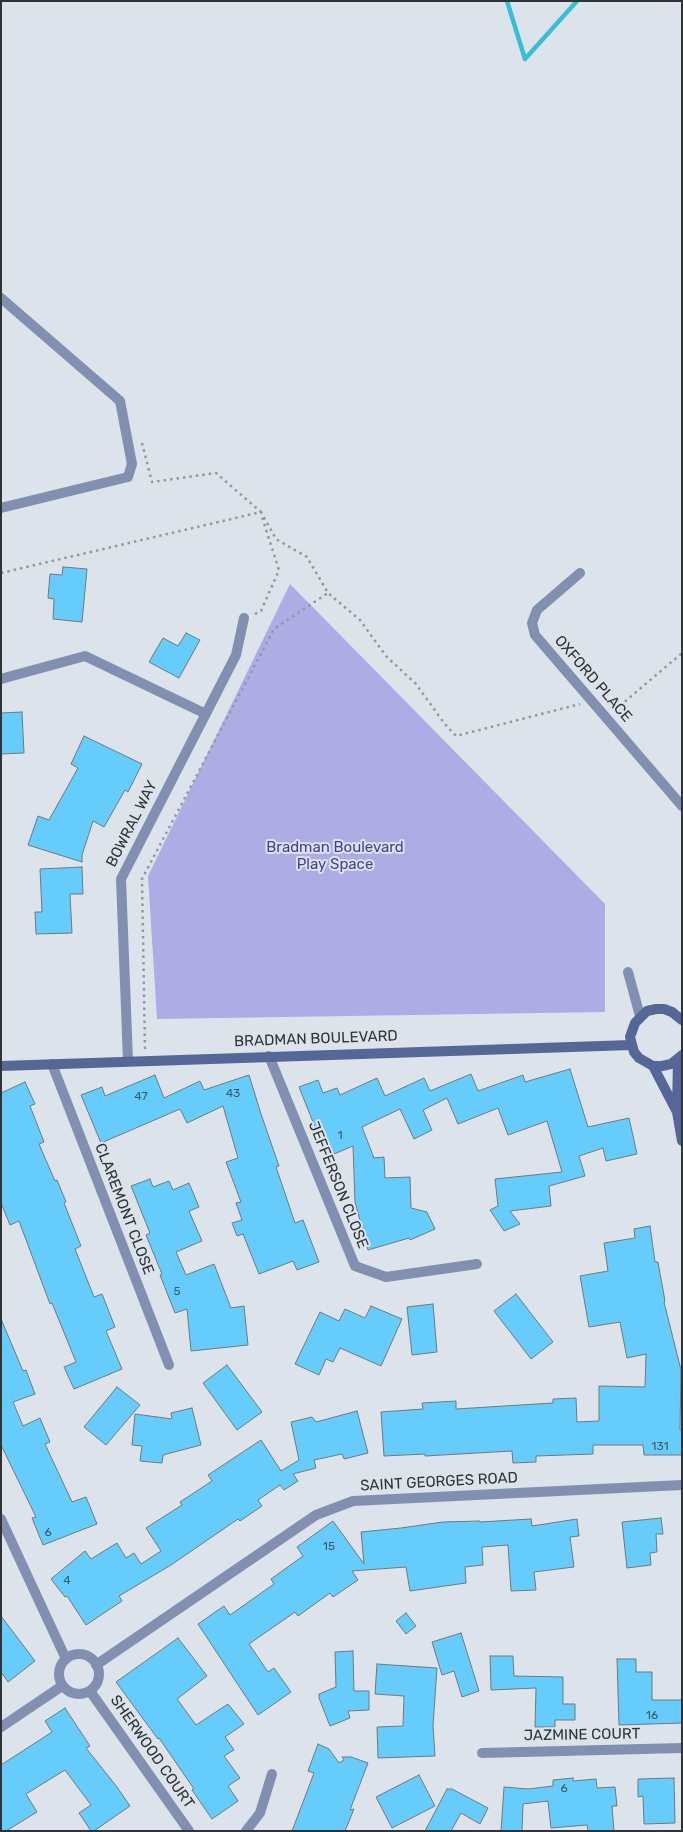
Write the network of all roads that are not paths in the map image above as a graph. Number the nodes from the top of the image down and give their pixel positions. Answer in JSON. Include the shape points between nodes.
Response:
{"nodes":[{"id":1,"x":1,"y":298,"type":"edge"},
{"id":2,"x":1,"y":508,"type":"edge"},
{"id":3,"x":580,"y":573,"type":"dead end"},
{"id":4,"x":244,"y":618,"type":"road end"},
{"id":5,"x":1,"y":679,"type":"edge"},
{"id":6,"x":206,"y":714,"type":"junction"},
{"id":7,"x":682,"y":806,"type":"edge"},
{"id":8,"x":628,"y":972,"type":"dead end"},
{"id":9,"x":640,"y":1016,"type":"junction"},
{"id":10,"x":682,"y":1020,"type":"edge"},
{"id":11,"x":631,"y":1045,"type":"junction"},
{"id":12,"x":269,"y":1056,"type":"junction"},
{"id":13,"x":680,"y":1057,"type":"edge"},
{"id":14,"x":128,"y":1061,"type":"junction"},
{"id":15,"x":52,"y":1064,"type":"junction"},
{"id":16,"x":1,"y":1066,"type":"edge"},
{"id":17,"x":653,"y":1066,"type":"junction"},
{"id":18,"x":677,"y":1112,"type":"junction"},
{"id":19,"x":682,"y":1141,"type":"edge"},
{"id":20,"x":477,"y":1264,"type":"dead end"},
{"id":21,"x":169,"y":1365,"type":"dead end"},
{"id":22,"x":682,"y":1485,"type":"edge"},
{"id":23,"x":1,"y":1519,"type":"edge"},
{"id":24,"x":66,"y":1659,"type":"junction"},
{"id":25,"x":96,"y":1665,"type":"junction"},
{"id":26,"x":62,"y":1686,"type":"junction"},
{"id":27,"x":90,"y":1691,"type":"junction"},
{"id":28,"x":1,"y":1727,"type":"edge"},
{"id":29,"x":682,"y":1748,"type":"edge"},
{"id":30,"x":482,"y":1753,"type":"dead end"},
{"id":31,"x":272,"y":1774,"type":"dead end"},
{"id":32,"x":189,"y":1831,"type":"edge"},
{"id":33,"x":246,"y":1831,"type":"edge"}],
"edges":[{"from":1,"to":2,"type":"street","via":[[120,402],[132,464],[128,477]]},
{"from":3,"to":7,"type":"street","name":"OXFORD PLACE","via":[[537,610],[532,623],[534,635]]},
{"from":4,"to":6,"type":"street","name":"BOWRAL WAY","via":[[236,655]]},
{"from":5,"to":6,"type":"street","via":[[85,656]]},
{"from":6,"to":14,"type":"street","name":"BOWRAL WAY","via":[[120,879]]},
{"from":8,"to":9,"type":"street"},
{"from":9,"to":10,"type":"street","via":[[664,1009]]},
{"from":9,"to":11,"type":"street","via":[[632,1030]]},
{"from":11,"to":12,"type":"street","name":"BRADMAN BOULEVARD"},
{"from":11,"to":17,"type":"street","via":[[639,1058]]},
{"from":12,"to":14,"type":"street","name":"BRADMAN BOULEVARD"},
{"from":12,"to":20,"type":"street","name":"JEFFERSON CLOSE","via":[[355,1266],[386,1277]]},
{"from":13,"to":17,"type":"street","via":[[671,1064]]},
{"from":13,"to":18,"type":"street"},
{"from":14,"to":15,"type":"street","name":"BRADMAN BOULEVARD"},
{"from":15,"to":16,"type":"street","name":"BRADMAN BOULEVARD"},
{"from":15,"to":21,"type":"street","name":"CLAREMONT CLOSE"},
{"from":17,"to":18,"type":"street"},
{"from":18,"to":19,"type":"street"},
{"from":22,"to":25,"type":"street","name":"SAINT GEORGES ROAD","via":[[353,1501],[316,1515]]},
{"from":23,"to":24,"type":"street"},
{"from":24,"to":25,"type":"street","via":[[79,1654]]},
{"from":24,"to":26,"type":"street","via":[[59,1672]]},
{"from":25,"to":27,"type":"street","via":[[98,1679]]},
{"from":26,"to":27,"type":"street","via":[[72,1693]]},
{"from":26,"to":28,"type":"street"},
{"from":27,"to":32,"type":"street","name":"SHERWOOD COURT"},
{"from":29,"to":30,"type":"street","name":"JAZMINE COURT"},
{"from":31,"to":33,"type":"street","via":[[260,1813]]}]}
